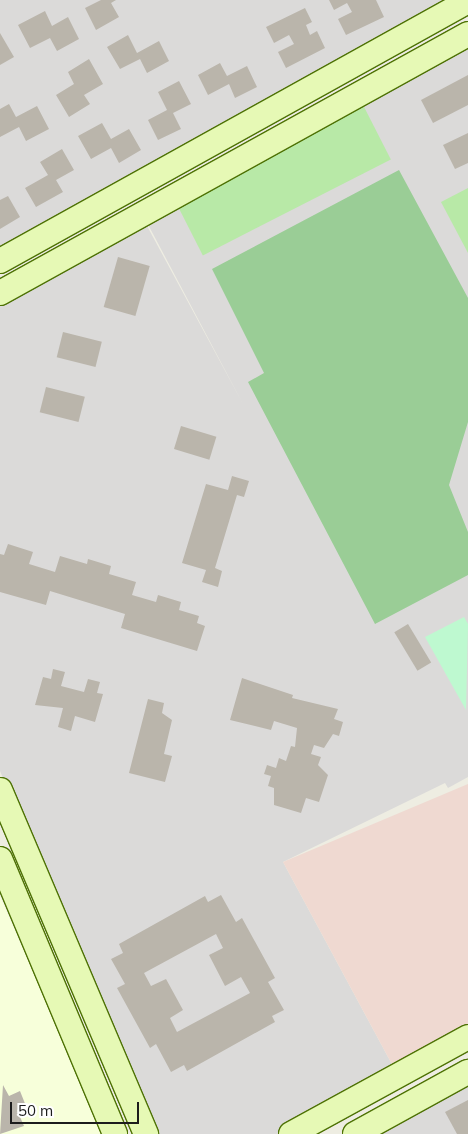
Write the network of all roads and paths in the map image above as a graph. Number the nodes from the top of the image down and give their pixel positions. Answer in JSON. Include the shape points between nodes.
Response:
{"nodes":[{"id":1,"x":468,"y":1,"type":"edge"},
{"id":2,"x":468,"y":34,"type":"edge"},
{"id":3,"x":162,"y":171,"type":"junction"},
{"id":4,"x":176,"y":196,"type":"junction"},
{"id":5,"x":0,"y":261,"type":"edge"},
{"id":6,"x":0,"y":293,"type":"edge"},
{"id":7,"x":0,"y":790,"type":"edge"},
{"id":8,"x":0,"y":859,"type":"edge"},
{"id":9,"x":468,"y":1037,"type":"edge"},
{"id":10,"x":468,"y":1072,"type":"edge"},
{"id":11,"x":115,"y":1134,"type":"edge"},
{"id":12,"x":146,"y":1134,"type":"edge"},
{"id":13,"x":291,"y":1134,"type":"edge"},
{"id":14,"x":355,"y":1134,"type":"edge"}],
"edges":[{"from":1,"to":3,"type":"street"},
{"from":2,"to":4,"type":"street"},
{"from":3,"to":4,"type":"street"},
{"from":3,"to":5,"type":"street"},
{"from":4,"to":6,"type":"street"},
{"from":7,"to":12,"type":"street"},
{"from":8,"to":11,"type":"street"},
{"from":9,"to":13,"type":"street"},
{"from":10,"to":14,"type":"street"}]}
